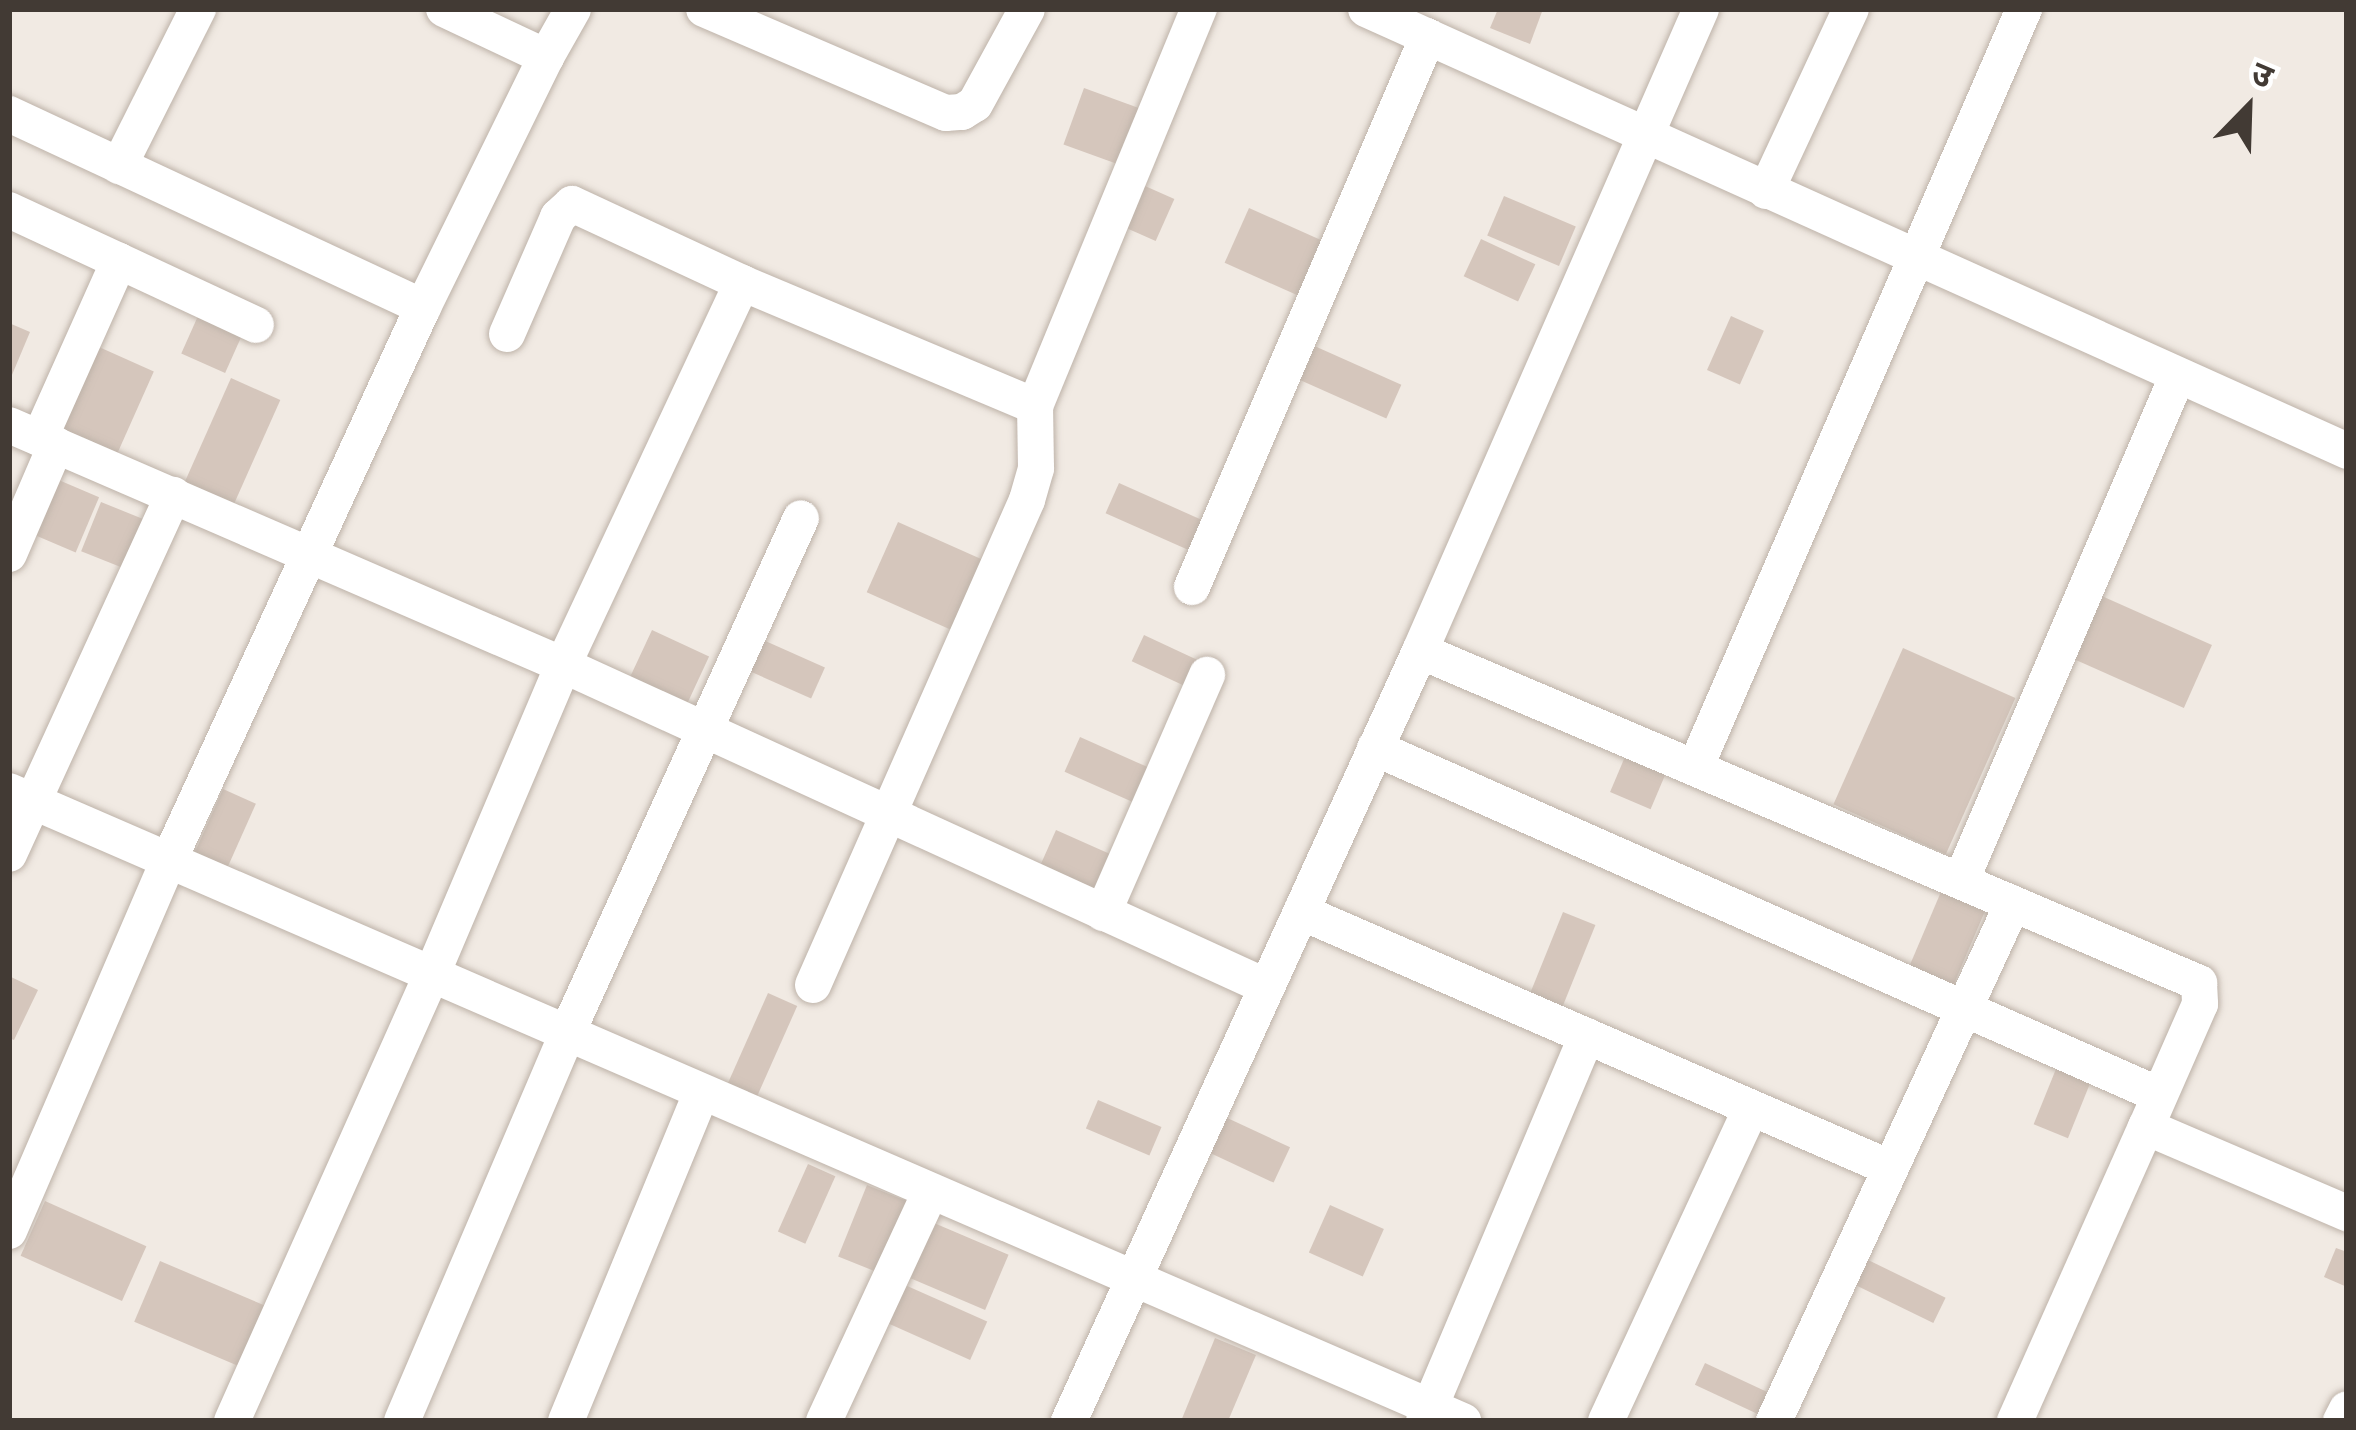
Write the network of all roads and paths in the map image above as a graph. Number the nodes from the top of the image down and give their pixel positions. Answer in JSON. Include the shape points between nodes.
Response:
{"nodes":[{"id":1,"x":198,"y":9,"type":"edge"},
{"id":2,"x":444,"y":9,"type":"edge"},
{"id":3,"x":573,"y":9,"type":"edge"},
{"id":4,"x":704,"y":9,"type":"edge"},
{"id":5,"x":1027,"y":9,"type":"edge"},
{"id":6,"x":1199,"y":9,"type":"edge"},
{"id":7,"x":1366,"y":9,"type":"edge"},
{"id":8,"x":1702,"y":9,"type":"edge"},
{"id":9,"x":1851,"y":9,"type":"edge"},
{"id":10,"x":2024,"y":9,"type":"edge"},
{"id":11,"x":1428,"y":36,"type":"junction"},
{"id":12,"x":546,"y":57,"type":"junction"},
{"id":13,"x":9,"y":114,"type":"edge"},
{"id":14,"x":1646,"y":136,"type":"junction"},
{"id":15,"x":119,"y":166,"type":"junction"},
{"id":16,"x":1766,"y":191,"type":"junction"},
{"id":17,"x":9,"y":210,"type":"edge"},
{"id":18,"x":1914,"y":257,"type":"junction"},
{"id":19,"x":119,"y":261,"type":"junction"},
{"id":20,"x":742,"y":283,"type":"junction"},
{"id":21,"x":423,"y":307,"type":"junction"},
{"id":22,"x":256,"y":325,"type":"dead end"},
{"id":23,"x":507,"y":334,"type":"dead end"},
{"id":24,"x":2177,"y":377,"type":"junction"},
{"id":25,"x":1035,"y":406,"type":"junction"},
{"id":26,"x":35,"y":436,"type":"edge"},
{"id":27,"x":2347,"y":451,"type":"edge"},
{"id":28,"x":172,"y":495,"type":"junction"},
{"id":29,"x":801,"y":518,"type":"dead end"},
{"id":30,"x":309,"y":552,"type":"junction"},
{"id":31,"x":9,"y":554,"type":"edge"},
{"id":32,"x":1192,"y":587,"type":"dead end"},
{"id":33,"x":1420,"y":651,"type":"junction"},
{"id":34,"x":563,"y":665,"type":"junction"},
{"id":35,"x":1208,"y":675,"type":"dead end"},
{"id":36,"x":702,"y":729,"type":"junction"},
{"id":37,"x":1376,"y":748,"type":"junction"},
{"id":38,"x":1696,"y":766,"type":"junction"},
{"id":39,"x":21,"y":796,"type":"edge"},
{"id":40,"x":887,"y":817,"type":"junction"},
{"id":41,"x":9,"y":854,"type":"edge"},
{"id":42,"x":170,"y":860,"type":"junction"},
{"id":43,"x":1961,"y":880,"type":"junction"},
{"id":44,"x":2013,"y":903,"type":"junction"},
{"id":45,"x":1300,"y":912,"type":"junction"},
{"id":46,"x":1103,"y":913,"type":"junction"},
{"id":47,"x":432,"y":974,"type":"junction"},
{"id":48,"x":813,"y":985,"type":"dead end"},
{"id":49,"x":1267,"y":987,"type":"junction"},
{"id":50,"x":1964,"y":1010,"type":"junction"},
{"id":51,"x":568,"y":1031,"type":"junction"},
{"id":52,"x":1587,"y":1036,"type":"junction"},
{"id":53,"x":701,"y":1093,"type":"junction"},
{"id":54,"x":1750,"y":1108,"type":"junction"},
{"id":55,"x":2152,"y":1112,"type":"junction"},
{"id":56,"x":1890,"y":1168,"type":"junction"},
{"id":57,"x":931,"y":1193,"type":"junction"},
{"id":58,"x":2347,"y":1213,"type":"edge"},
{"id":59,"x":9,"y":1231,"type":"edge"},
{"id":60,"x":1132,"y":1281,"type":"junction"},
{"id":61,"x":2347,"y":1409,"type":"edge"},
{"id":62,"x":1439,"y":1416,"type":"edge"},
{"id":63,"x":232,"y":1421,"type":"edge"},
{"id":64,"x":402,"y":1421,"type":"edge"},
{"id":65,"x":566,"y":1421,"type":"edge"},
{"id":66,"x":824,"y":1421,"type":"edge"},
{"id":67,"x":1069,"y":1421,"type":"edge"},
{"id":68,"x":1606,"y":1421,"type":"edge"},
{"id":69,"x":1774,"y":1421,"type":"edge"},
{"id":70,"x":2015,"y":1421,"type":"edge"},
{"id":71,"x":2341,"y":1421,"type":"edge"}],
"edges":[{"from":1,"to":15,"type":"street"},
{"from":2,"to":12,"type":"street"},
{"from":3,"to":12,"type":"street"},
{"from":4,"to":5,"type":"street","via":[[946,113],[975,104]]},
{"from":6,"to":25,"type":"street"},
{"from":7,"to":11,"type":"street"},
{"from":8,"to":14,"type":"street"},
{"from":9,"to":16,"type":"street"},
{"from":10,"to":18,"type":"street"},
{"from":11,"to":14,"type":"street"},
{"from":11,"to":32,"type":"street"},
{"from":12,"to":21,"type":"street"},
{"from":13,"to":15,"type":"street"},
{"from":14,"to":16,"type":"street"},
{"from":14,"to":33,"type":"street"},
{"from":15,"to":21,"type":"street"},
{"from":16,"to":18,"type":"street"},
{"from":17,"to":19,"type":"street"},
{"from":18,"to":24,"type":"street"},
{"from":18,"to":38,"type":"street"},
{"from":19,"to":22,"type":"street"},
{"from":19,"to":26,"type":"street"},
{"from":20,"to":23,"type":"street","via":[[572,204],[558,217]]},
{"from":20,"to":25,"type":"street"},
{"from":20,"to":34,"type":"street"},
{"from":21,"to":30,"type":"street"},
{"from":24,"to":27,"type":"street"},
{"from":24,"to":43,"type":"street"},
{"from":25,"to":40,"type":"street","via":[[1036,468],[1027,500]]},
{"from":26,"to":28,"type":"street"},
{"from":26,"to":31,"type":"street"},
{"from":28,"to":30,"type":"street"},
{"from":28,"to":39,"type":"street"},
{"from":29,"to":36,"type":"street"},
{"from":30,"to":34,"type":"street"},
{"from":30,"to":42,"type":"street"},
{"from":33,"to":37,"type":"street"},
{"from":33,"to":38,"type":"street"},
{"from":34,"to":36,"type":"street"},
{"from":34,"to":47,"type":"street"},
{"from":35,"to":46,"type":"street"},
{"from":36,"to":40,"type":"street"},
{"from":36,"to":51,"type":"street"},
{"from":37,"to":45,"type":"street"},
{"from":37,"to":50,"type":"street"},
{"from":38,"to":43,"type":"street"},
{"from":39,"to":41,"type":"street"},
{"from":39,"to":42,"type":"street"},
{"from":40,"to":46,"type":"street"},
{"from":40,"to":48,"type":"street"},
{"from":42,"to":47,"type":"street"},
{"from":42,"to":59,"type":"street"},
{"from":43,"to":44,"type":"street"},
{"from":44,"to":50,"type":"street"},
{"from":44,"to":55,"type":"street","via":[[2199,983],[2200,1004]]},
{"from":45,"to":49,"type":"street"},
{"from":45,"to":52,"type":"street"},
{"from":46,"to":49,"type":"street"},
{"from":47,"to":51,"type":"street"},
{"from":47,"to":63,"type":"street"},
{"from":49,"to":60,"type":"street"},
{"from":50,"to":55,"type":"street"},
{"from":50,"to":56,"type":"street"},
{"from":51,"to":53,"type":"street"},
{"from":51,"to":64,"type":"street"},
{"from":52,"to":54,"type":"street"},
{"from":52,"to":62,"type":"street"},
{"from":53,"to":57,"type":"street"},
{"from":53,"to":65,"type":"street"},
{"from":54,"to":56,"type":"street"},
{"from":54,"to":68,"type":"street"},
{"from":55,"to":58,"type":"street"},
{"from":55,"to":70,"type":"street"},
{"from":56,"to":69,"type":"street"},
{"from":57,"to":60,"type":"street"},
{"from":57,"to":66,"type":"street"},
{"from":60,"to":62,"type":"street"},
{"from":60,"to":67,"type":"street"},
{"from":61,"to":71,"type":"street"}]}
